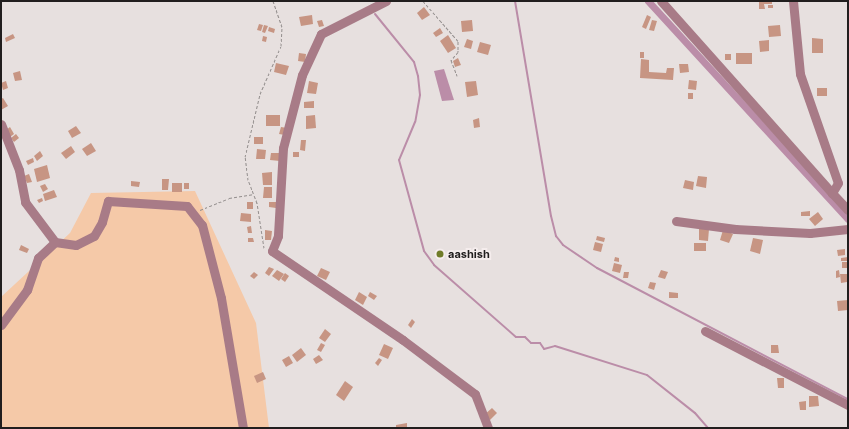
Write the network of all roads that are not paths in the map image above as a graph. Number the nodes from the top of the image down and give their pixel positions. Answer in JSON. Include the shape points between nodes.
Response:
{"nodes":[{"id":1,"x":386,"y":1,"type":"edge"},
{"id":2,"x":661,"y":1,"type":"edge"},
{"id":3,"x":793,"y":1,"type":"edge"},
{"id":4,"x":1,"y":124,"type":"edge"},
{"id":5,"x":832,"y":192,"type":"junction"},
{"id":6,"x":848,"y":210,"type":"edge"},
{"id":7,"x":676,"y":221,"type":"dead end"},
{"id":8,"x":848,"y":229,"type":"edge"},
{"id":9,"x":55,"y":242,"type":"junction"},
{"id":10,"x":1,"y":325,"type":"edge"},
{"id":11,"x":704,"y":331,"type":"dead end"},
{"id":12,"x":848,"y":405,"type":"edge"},
{"id":13,"x":243,"y":428,"type":"edge"},
{"id":14,"x":488,"y":428,"type":"edge"}],
"edges":[{"from":1,"to":14,"type":"street","via":[[321,34],[302,75],[283,148],[278,236],[272,252],[403,340],[476,394]]},
{"from":2,"to":5,"type":"street"},
{"from":3,"to":5,"type":"street","via":[[800,74],[838,183]]},
{"from":4,"to":9,"type":"street","via":[[19,170],[25,202]]},
{"from":5,"to":6,"type":"street"},
{"from":7,"to":8,"type":"street","via":[[728,229],[810,233]]},
{"from":9,"to":10,"type":"street","via":[[38,258],[27,290]]},
{"from":9,"to":13,"type":"street","via":[[76,245],[94,236],[102,222],[108,201],[187,206],[202,225],[221,298]]},
{"from":11,"to":12,"type":"street"}]}
